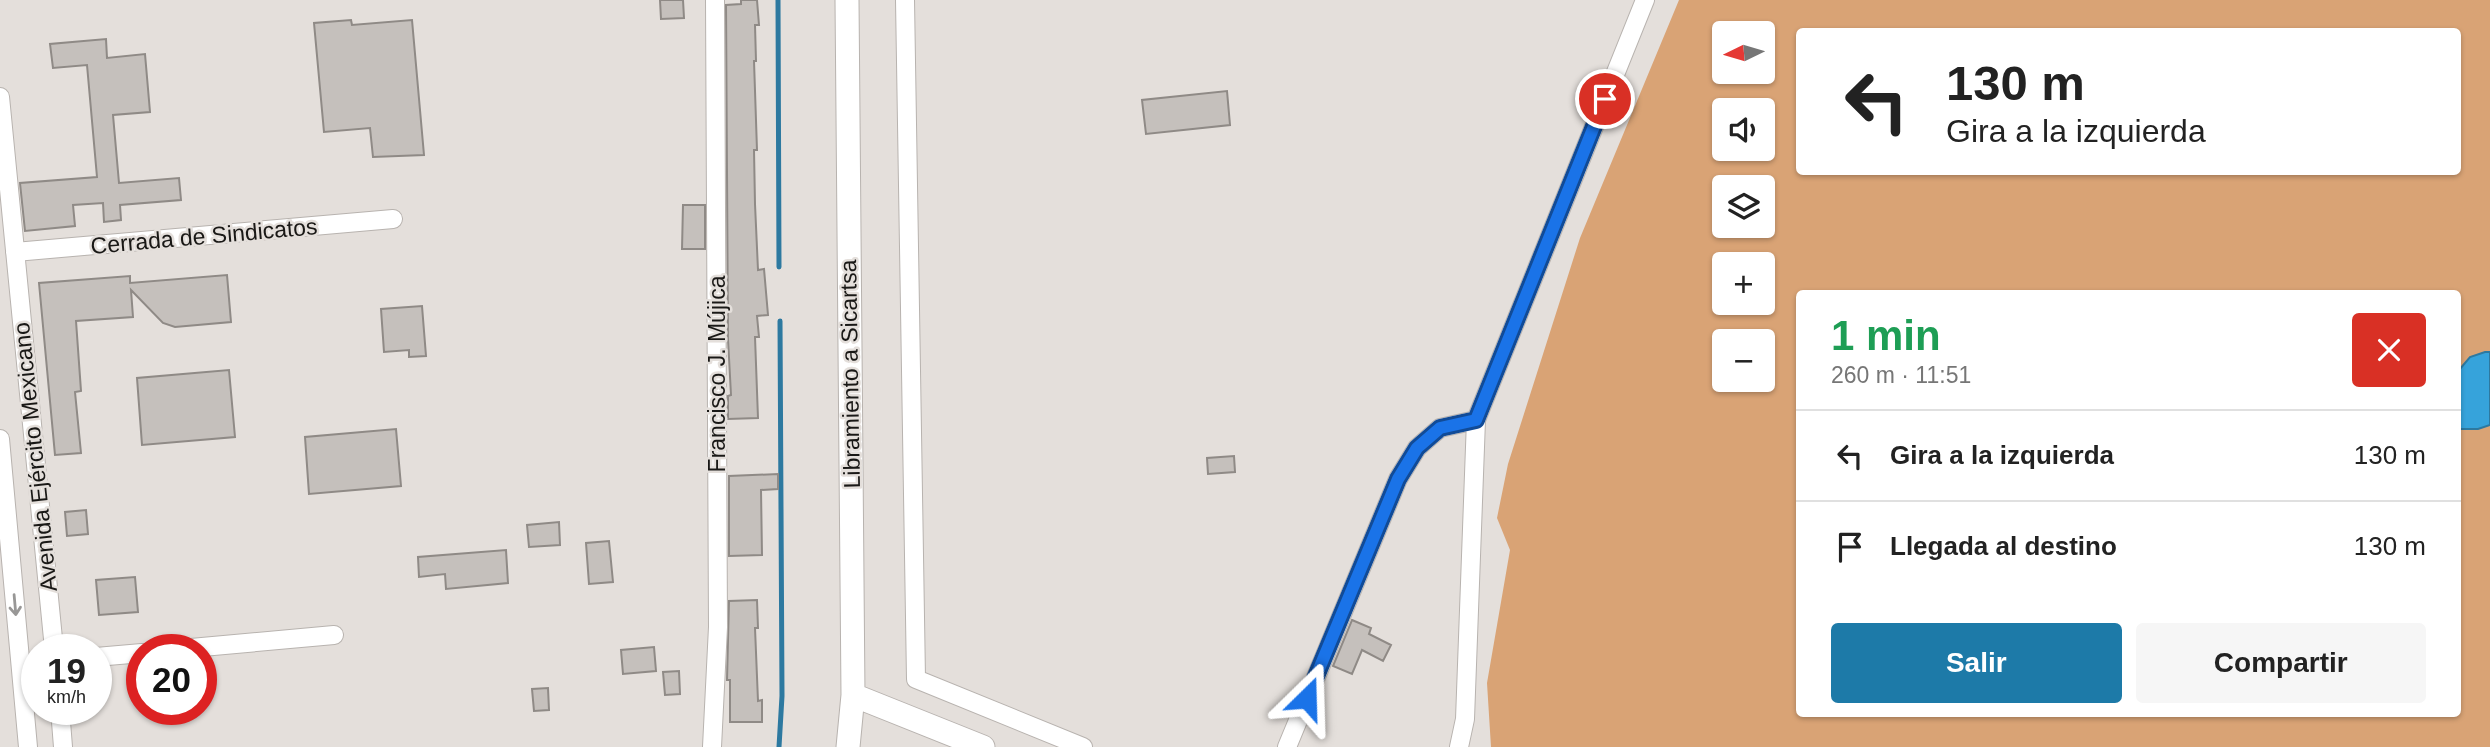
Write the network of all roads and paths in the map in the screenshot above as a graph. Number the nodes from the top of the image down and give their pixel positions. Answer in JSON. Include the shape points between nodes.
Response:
{"nodes":[{"id":1,"x":715,"y":0,"type":"edge"},
{"id":2,"x":847,"y":0,"type":"edge"},
{"id":3,"x":905,"y":0,"type":"edge"},
{"id":4,"x":1645,"y":0,"type":"edge"},
{"id":5,"x":0,"y":97,"type":"edge"},
{"id":6,"x":393,"y":219,"type":"dead end"},
{"id":7,"x":15,"y":252,"type":"junction"},
{"id":8,"x":1476,"y":420,"type":"junction"},
{"id":9,"x":0,"y":439,"type":"edge"},
{"id":10,"x":38,"y":494,"type":"junction"},
{"id":11,"x":5,"y":498,"type":"junction"},
{"id":12,"x":52,"y":634,"type":"edge"},
{"id":13,"x":334,"y":635,"type":"dead end"},
{"id":14,"x":9,"y":636,"type":"edge"},
{"id":15,"x":217,"y":646,"type":"edge"},
{"id":16,"x":853,"y":695,"type":"junction"},
{"id":17,"x":61,"y":725,"type":"edge"},
{"id":18,"x":28,"y":747,"type":"edge"},
{"id":19,"x":63,"y":747,"type":"edge"},
{"id":20,"x":712,"y":747,"type":"edge"},
{"id":21,"x":848,"y":747,"type":"edge"},
{"id":22,"x":983,"y":747,"type":"edge"},
{"id":23,"x":1083,"y":747,"type":"edge"},
{"id":24,"x":1287,"y":747,"type":"edge"},
{"id":25,"x":1459,"y":747,"type":"edge"}],
"edges":[{"from":1,"to":20,"type":"street","name":"Francisco J. Mújica","via":[[718,627]]},
{"from":2,"to":16,"type":"main road","name":"Libramiento a Sicartsa"},
{"from":3,"to":23,"type":"street","via":[[916,679]]},
{"from":4,"to":8,"type":"street"},
{"from":5,"to":7,"type":"street","name":"Avenida Ejército Mexicano"},
{"from":6,"to":7,"type":"street","name":"Cerrada de Sindicatos"},
{"from":7,"to":10,"type":"street","name":"Avenida Ejército Mexicano"},
{"from":8,"to":24,"type":"street","via":[[1440,428],[1417,448],[1398,479]]},
{"from":8,"to":25,"type":"street","via":[[1465,719]]},
{"from":9,"to":11,"type":"street","name":"Avenida Ejército Mexicano"},
{"from":10,"to":11,"type":"street"},
{"from":10,"to":12,"type":"street","name":"Avenida Ejército Mexicano"},
{"from":11,"to":14,"type":"street","name":"Avenida Ejército Mexicano","one_way":true},
{"from":13,"to":15,"type":"street"},
{"from":14,"to":18,"type":"street","name":"Avenida Ejército Mexicano"},
{"from":16,"to":21,"type":"main road","name":"Libramiento a Sicartsa"},
{"from":16,"to":22,"type":"main road"},
{"from":17,"to":19,"type":"street"}]}
